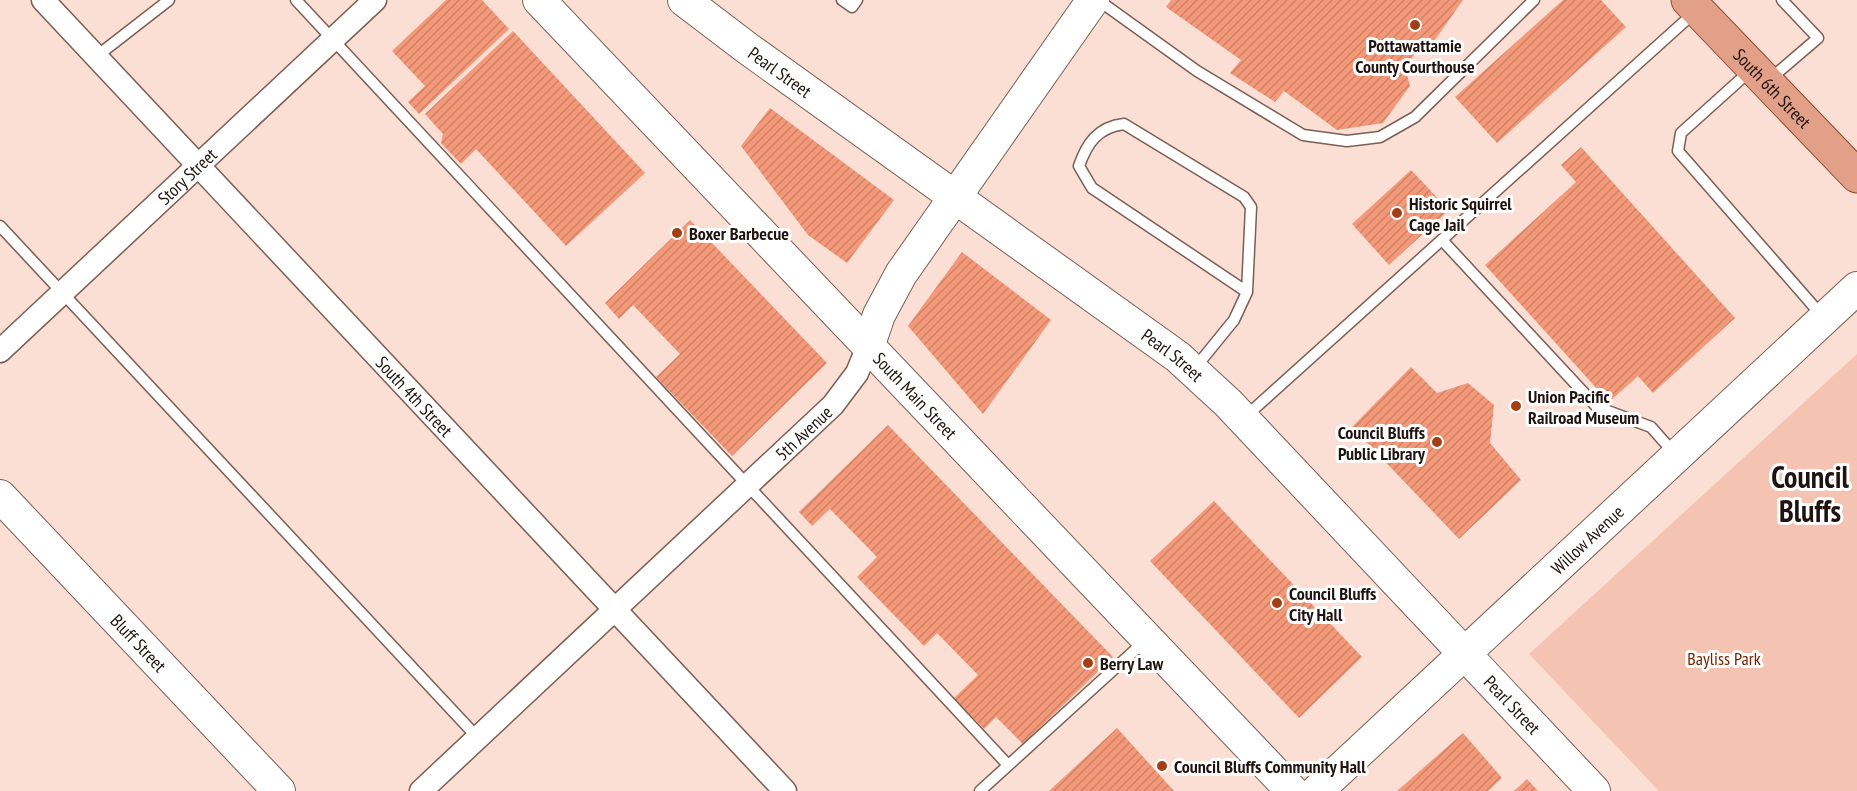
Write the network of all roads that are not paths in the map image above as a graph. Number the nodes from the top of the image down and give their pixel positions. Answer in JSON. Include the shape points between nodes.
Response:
{"nodes":[{"id":1,"x":43,"y":0,"type":"edge"},
{"id":2,"x":169,"y":0,"type":"edge"},
{"id":3,"x":296,"y":0,"type":"edge"},
{"id":4,"x":375,"y":0,"type":"edge"},
{"id":5,"x":684,"y":0,"type":"edge"},
{"id":6,"x":842,"y":0,"type":"edge"},
{"id":7,"x":857,"y":0,"type":"edge"},
{"id":8,"x":1096,"y":0,"type":"edge"},
{"id":9,"x":1534,"y":0,"type":"edge"},
{"id":10,"x":1782,"y":0,"type":"edge"},
{"id":11,"x":543,"y":1,"type":"edge"},
{"id":12,"x":1698,"y":3,"type":"edge"},
{"id":13,"x":333,"y":40,"type":"junction"},
{"id":14,"x":97,"y":56,"type":"junction"},
{"id":15,"x":1760,"y":75,"type":"junction"},
{"id":16,"x":200,"y":166,"type":"junction"},
{"id":17,"x":1857,"y":177,"type":"edge"},
{"id":18,"x":955,"y":196,"type":"junction"},
{"id":19,"x":0,"y":226,"type":"edge"},
{"id":20,"x":1442,"y":240,"type":"junction"},
{"id":21,"x":1857,"y":288,"type":"edge"},
{"id":22,"x":62,"y":292,"type":"junction"},
{"id":23,"x":1247,"y":292,"type":"junction"},
{"id":24,"x":1824,"y":319,"type":"junction"},
{"id":25,"x":869,"y":344,"type":"junction"},
{"id":26,"x":0,"y":351,"type":"edge"},
{"id":27,"x":1193,"y":371,"type":"junction"},
{"id":28,"x":1243,"y":419,"type":"junction"},
{"id":29,"x":1677,"y":456,"type":"junction"},
{"id":30,"x":747,"y":485,"type":"junction"},
{"id":31,"x":0,"y":496,"type":"edge"},
{"id":32,"x":615,"y":611,"type":"junction"},
{"id":33,"x":1148,"y":639,"type":"junction"},
{"id":34,"x":1464,"y":654,"type":"junction"},
{"id":35,"x":478,"y":738,"type":"junction"},
{"id":36,"x":1008,"y":765,"type":"junction"},
{"id":37,"x":279,"y":791,"type":"edge"},
{"id":38,"x":421,"y":791,"type":"edge"},
{"id":39,"x":785,"y":791,"type":"edge"},
{"id":40,"x":980,"y":791,"type":"edge"},
{"id":41,"x":1292,"y":791,"type":"edge"},
{"id":42,"x":1317,"y":791,"type":"edge"},
{"id":43,"x":1594,"y":791,"type":"edge"}],
"edges":[{"from":1,"to":14,"type":"street","name":"South 4th Street"},
{"from":2,"to":14,"type":"lane"},
{"from":3,"to":13,"type":"lane"},
{"from":4,"to":13,"type":"street","name":"Story Street"},
{"from":5,"to":18,"type":"main road","name":"Pearl Street"},
{"from":6,"to":7,"type":"lane","via":[[852,7]]},
{"from":8,"to":9,"type":"lane","via":[[1197,71],[1303,135],[1347,141],[1380,136],[1415,117]]},
{"from":8,"to":18,"type":"main road","name":"5th Avenue"},
{"from":10,"to":15,"type":"lane","via":[[1818,38]]},
{"from":11,"to":25,"type":"main road","name":"South Main Street"},
{"from":12,"to":15,"type":"main road","name":"South 6th Street"},
{"from":12,"to":20,"type":"lane"},
{"from":13,"to":16,"type":"street","name":"Story Street"},
{"from":13,"to":30,"type":"lane"},
{"from":14,"to":16,"type":"street","name":"South 4th Street"},
{"from":15,"to":17,"type":"main road","name":"South 6th Street"},
{"from":15,"to":24,"type":"lane","via":[[1681,133],[1678,152]]},
{"from":16,"to":22,"type":"street","name":"Story Street"},
{"from":16,"to":32,"type":"street","name":"South 4th Street"},
{"from":18,"to":25,"type":"main road","name":"5th Avenue","via":[[901,274]]},
{"from":18,"to":27,"type":"main road","name":"Pearl Street"},
{"from":19,"to":22,"type":"lane"},
{"from":20,"to":28,"type":"lane"},
{"from":20,"to":29,"type":"lane","via":[[1597,408],[1651,427]]},
{"from":21,"to":24,"type":"main road","name":"Willow Avenue"},
{"from":22,"to":26,"type":"street","name":"Story Street"},
{"from":22,"to":35,"type":"lane"},
{"from":23,"to":23,"type":"lane","via":[[1251,207],[1244,197],[1124,124],[1109,126],[1096,135],[1079,166],[1092,188]]},
{"from":23,"to":27,"type":"lane","via":[[1234,320]]},
{"from":24,"to":29,"type":"main road","name":"Willow Avenue"},
{"from":25,"to":30,"type":"street","name":"5th Avenue","via":[[857,373],[832,405]]},
{"from":25,"to":33,"type":"main road","name":"South Main Street"},
{"from":27,"to":28,"type":"main road","name":"Pearl Street"},
{"from":28,"to":34,"type":"main road","name":"Pearl Street"},
{"from":29,"to":34,"type":"main road","name":"Willow Avenue"},
{"from":30,"to":32,"type":"street","name":"5th Avenue"},
{"from":30,"to":36,"type":"lane"},
{"from":31,"to":37,"type":"main road","name":"Bluff Street"},
{"from":32,"to":35,"type":"street","name":"5th Avenue"},
{"from":32,"to":39,"type":"street","name":"South 4th Street"},
{"from":33,"to":36,"type":"lane"},
{"from":33,"to":41,"type":"main road","name":"South Main Street"},
{"from":34,"to":42,"type":"main road","name":"Willow Avenue"},
{"from":34,"to":43,"type":"main road","name":"Pearl Street"},
{"from":35,"to":38,"type":"street","name":"5th Avenue"},
{"from":36,"to":40,"type":"lane"}]}
